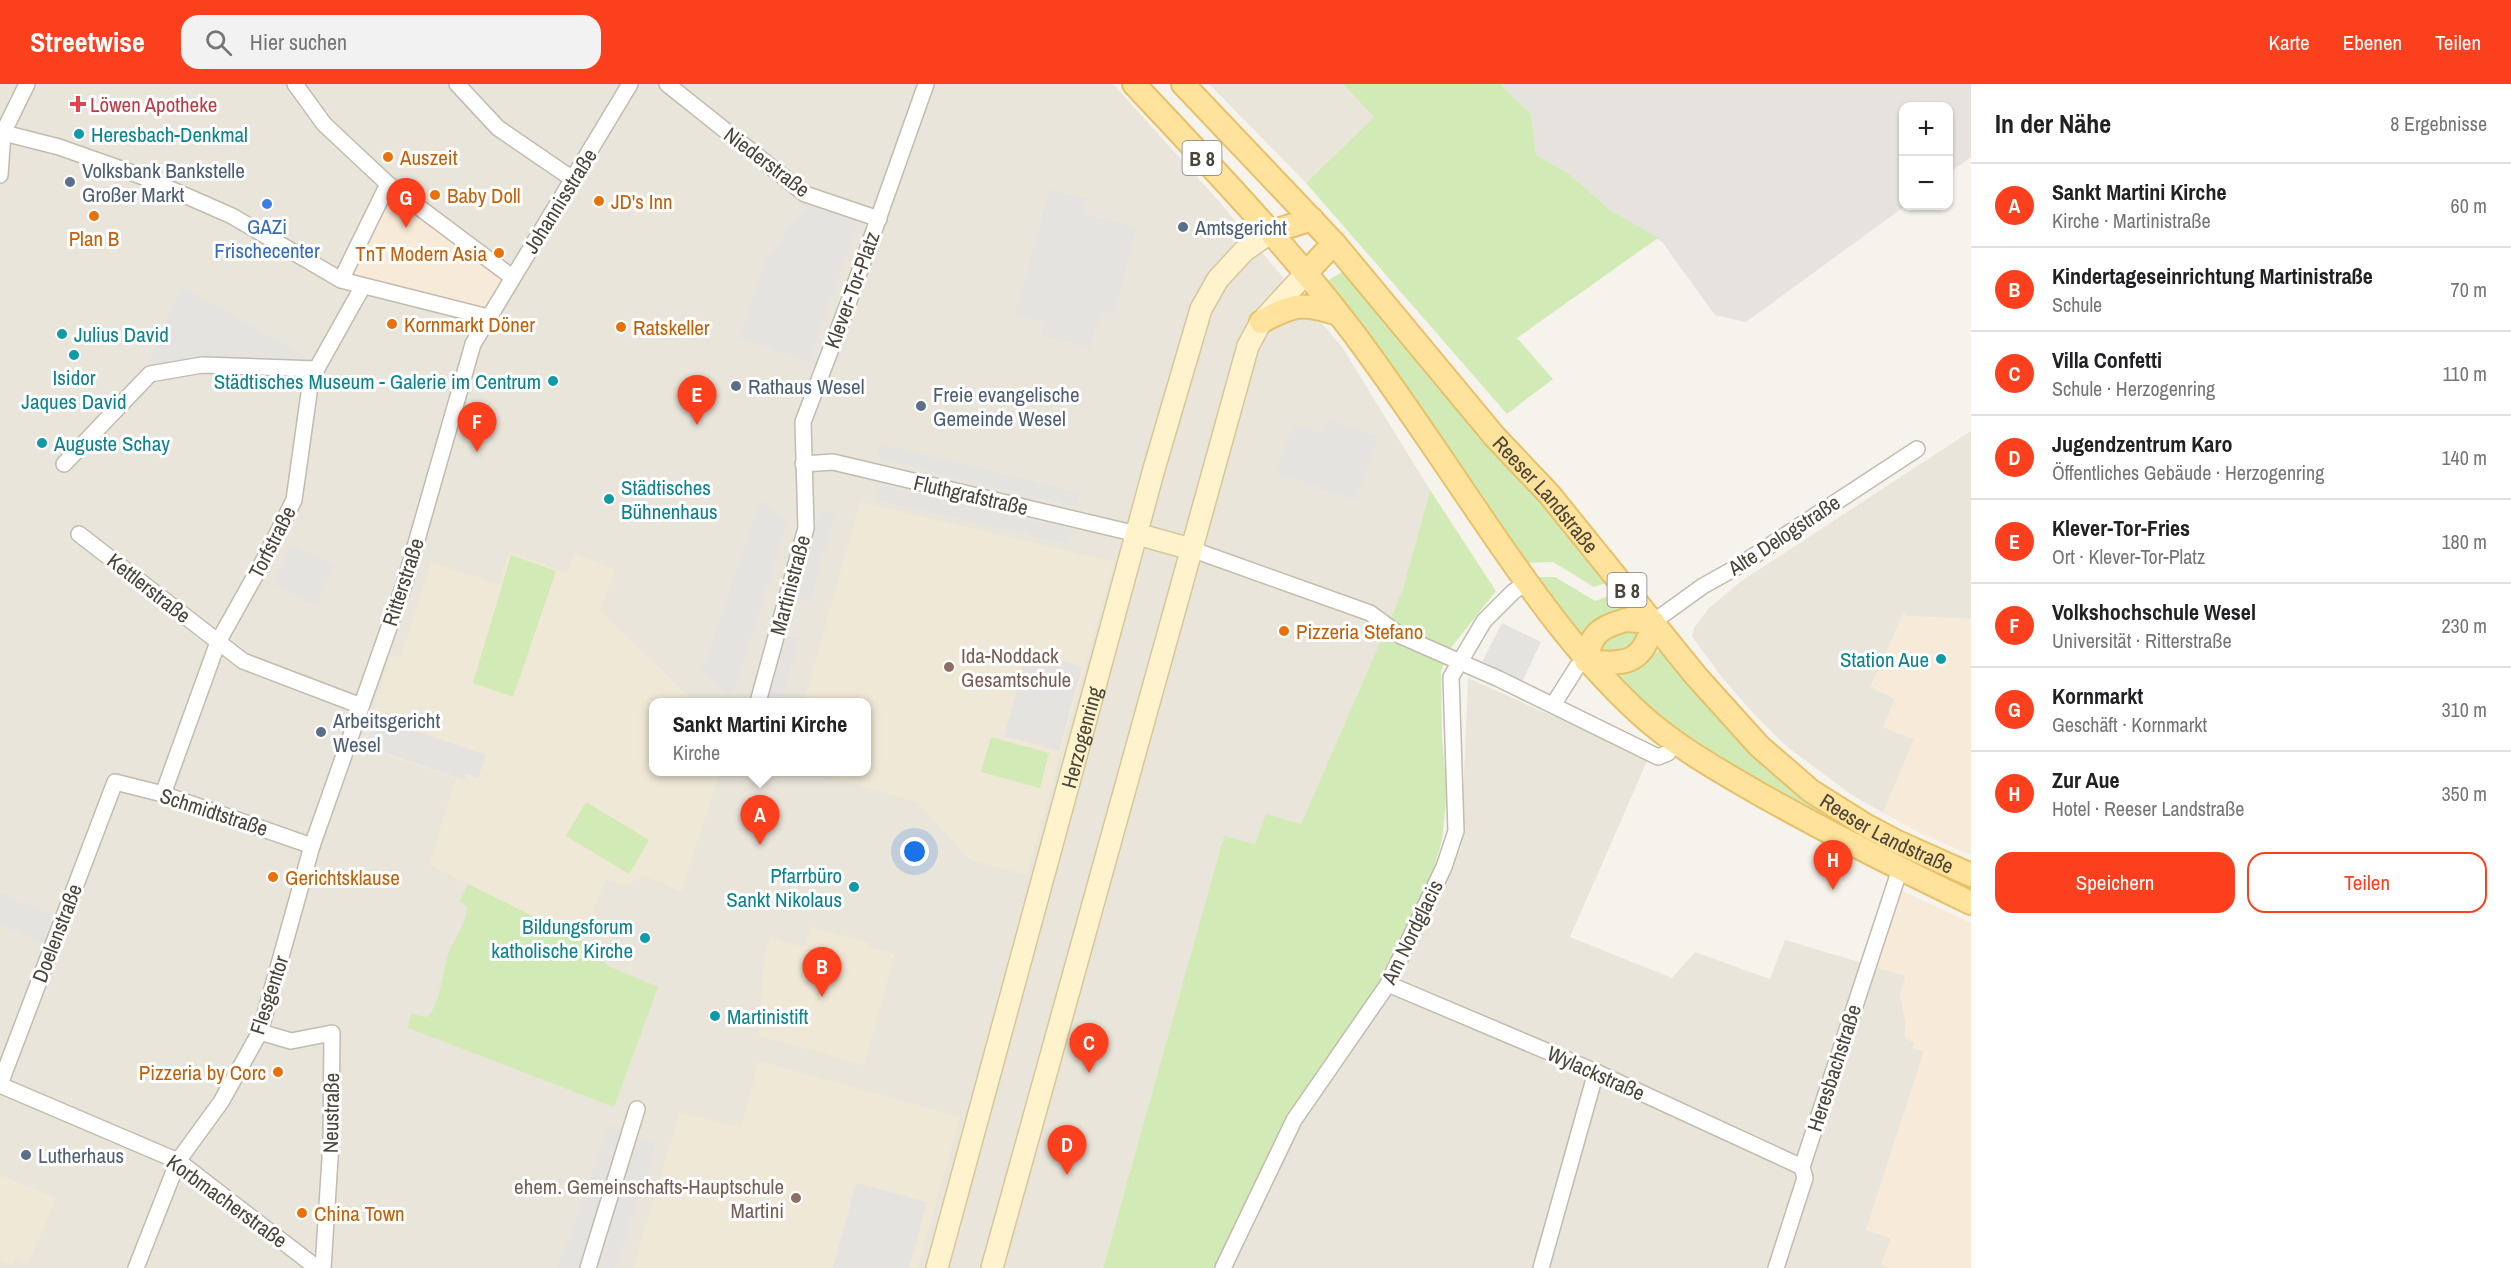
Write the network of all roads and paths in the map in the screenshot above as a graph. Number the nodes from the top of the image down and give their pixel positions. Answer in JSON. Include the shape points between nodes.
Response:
{"nodes":[{"id":1,"x":27,"y":84,"type":"edge"},
{"id":2,"x":295,"y":84,"type":"edge"},
{"id":3,"x":457,"y":84,"type":"edge"},
{"id":4,"x":630,"y":84,"type":"edge"},
{"id":5,"x":667,"y":84,"type":"edge"},
{"id":6,"x":926,"y":84,"type":"edge"},
{"id":7,"x":1134,"y":84,"type":"edge"},
{"id":8,"x":1183,"y":84,"type":"edge"},
{"id":9,"x":1,"y":132,"type":"edge"},
{"id":10,"x":0,"y":175,"type":"edge"},
{"id":11,"x":574,"y":180,"type":"junction"},
{"id":12,"x":388,"y":184,"type":"junction"},
{"id":13,"x":879,"y":219,"type":"junction"},
{"id":14,"x":1312,"y":219,"type":"junction"},
{"id":15,"x":1271,"y":232,"type":"junction"},
{"id":16,"x":1334,"y":243,"type":"junction"},
{"id":17,"x":1306,"y":273,"type":"junction"},
{"id":18,"x":512,"y":277,"type":"junction"},
{"id":19,"x":341,"y":280,"type":"junction"},
{"id":20,"x":363,"y":286,"type":"junction"},
{"id":21,"x":1338,"y":314,"type":"junction"},
{"id":22,"x":488,"y":317,"type":"junction"},
{"id":23,"x":1261,"y":322,"type":"junction"},
{"id":24,"x":317,"y":369,"type":"junction"},
{"id":25,"x":1917,"y":449,"type":"dead end"},
{"id":26,"x":64,"y":464,"type":"dead end"},
{"id":27,"x":803,"y":464,"type":"junction"},
{"id":28,"x":79,"y":534,"type":"dead end"},
{"id":29,"x":1137,"y":534,"type":"junction"},
{"id":30,"x":1191,"y":549,"type":"junction"},
{"id":31,"x":1527,"y":582,"type":"junction"},
{"id":32,"x":1653,"y":622,"type":"junction"},
{"id":33,"x":218,"y":642,"type":"junction"},
{"id":34,"x":1586,"y":661,"type":"junction"},
{"id":35,"x":1459,"y":662,"type":"junction"},
{"id":36,"x":759,"y":698,"type":"edge"},
{"id":37,"x":1553,"y":705,"type":"junction"},
{"id":38,"x":361,"y":706,"type":"junction"},
{"id":39,"x":1668,"y":753,"type":"dead end"},
{"id":40,"x":115,"y":782,"type":"joint"},
{"id":41,"x":163,"y":795,"type":"junction"},
{"id":42,"x":312,"y":846,"type":"junction"},
{"id":43,"x":1900,"y":869,"type":"junction"},
{"id":44,"x":1971,"y":875,"type":"edge"},
{"id":45,"x":1971,"y":903,"type":"edge"},
{"id":46,"x":1388,"y":984,"type":"junction"},
{"id":47,"x":260,"y":1032,"type":"junction"},
{"id":48,"x":1596,"y":1072,"type":"junction"},
{"id":49,"x":0,"y":1084,"type":"edge"},
{"id":50,"x":637,"y":1109,"type":"dead end"},
{"id":51,"x":178,"y":1161,"type":"junction"},
{"id":52,"x":1802,"y":1167,"type":"junction"},
{"id":53,"x":135,"y":1268,"type":"edge"},
{"id":54,"x":317,"y":1268,"type":"edge"},
{"id":55,"x":323,"y":1268,"type":"edge"},
{"id":56,"x":588,"y":1268,"type":"edge"},
{"id":57,"x":937,"y":1268,"type":"edge"},
{"id":58,"x":992,"y":1268,"type":"edge"},
{"id":59,"x":1223,"y":1268,"type":"edge"},
{"id":60,"x":1541,"y":1268,"type":"edge"},
{"id":61,"x":1776,"y":1268,"type":"edge"}],
"edges":[{"from":1,"to":9,"type":"street"},
{"from":2,"to":12,"type":"street","via":[[324,124]]},
{"from":3,"to":11,"type":"street","via":[[498,128]]},
{"from":4,"to":11,"type":"street","name":"Johannisstraße"},
{"from":5,"to":13,"type":"street","name":"Niederstraße","via":[[805,195]]},
{"from":6,"to":13,"type":"street","name":"Klever-Tor-Platz"},
{"from":7,"to":15,"type":"main road","number":"B 8"},
{"from":8,"to":14,"type":"main road","number":"B 8"},
{"from":9,"to":10,"type":"street"},
{"from":9,"to":19,"type":"street","via":[[59,147],[141,176],[232,216]]},
{"from":11,"to":18,"type":"street","name":"Johannisstraße"},
{"from":12,"to":18,"type":"street"},
{"from":12,"to":19,"type":"street"},
{"from":13,"to":27,"type":"street","name":"Klever-Tor-Platz","via":[[803,422]]},
{"from":14,"to":15,"type":"main road"},
{"from":14,"to":16,"type":"main road","number":"B 8"},
{"from":15,"to":17,"type":"main road","number":"B 8"},
{"from":15,"to":29,"type":"main road","name":"Herzogenring","via":[[1244,251],[1218,279],[1201,309]]},
{"from":16,"to":17,"type":"main road"},
{"from":16,"to":32,"type":"main road","name":"Reeser Landstraße","number":"B 8"},
{"from":17,"to":21,"type":"main road","name":"Reeser Landstraße","number":"B 8"},
{"from":17,"to":23,"type":"main road"},
{"from":18,"to":22,"type":"street","name":"Johannisstraße"},
{"from":19,"to":20,"type":"street"},
{"from":20,"to":22,"type":"street"},
{"from":20,"to":24,"type":"street","name":"Torfstraße"},
{"from":21,"to":23,"type":"main road","via":[[1298,305]]},
{"from":21,"to":31,"type":"main road","name":"Reeser Landstraße","number":"B 8"},
{"from":22,"to":38,"type":"street","name":"Ritterstraße","via":[[473,344],[404,585]]},
{"from":23,"to":30,"type":"main road","via":[[1248,346]]},
{"from":24,"to":26,"type":"street","via":[[202,365],[150,374]]},
{"from":24,"to":33,"type":"street","name":"Torfstraße","via":[[311,379],[294,500]]},
{"from":25,"to":32,"type":"street","name":"Alte Delogstraße"},
{"from":27,"to":29,"type":"street","name":"Fluthgrafstraße","via":[[833,462]]},
{"from":27,"to":36,"type":"street","name":"Martinistraße","via":[[806,528]]},
{"from":28,"to":33,"type":"street","name":"Kettlerstraße"},
{"from":29,"to":30,"type":"main road"},
{"from":29,"to":57,"type":"main road","name":"Herzogenring"},
{"from":30,"to":35,"type":"street","via":[[1370,613],[1401,636]]},
{"from":30,"to":58,"type":"main road"},
{"from":31,"to":34,"type":"main road","name":"Reeser Landstraße","number":"B 8"},
{"from":31,"to":35,"type":"street","name":"Am Nordglacis","via":[[1484,621]]},
{"from":32,"to":34,"type":"main road","via":[[1626,620],[1601,630],[1589,642]]},
{"from":32,"to":34,"type":"main road","via":[[1648,644],[1629,660],[1614,664]]},
{"from":32,"to":44,"type":"main road","name":"Reeser Landstraße","number":"B 8","via":[[1759,746],[1811,791],[1895,842]]},
{"from":33,"to":38,"type":"street","name":"Kettlerstraße","via":[[243,661]]},
{"from":33,"to":41,"type":"street","name":"Torfstraße"},
{"from":34,"to":37,"type":"street","via":[[1577,667]]},
{"from":34,"to":43,"type":"main road","name":"Reeser Landstraße","number":"B 8","via":[[1640,715],[1676,744],[1806,820]]},
{"from":35,"to":37,"type":"street"},
{"from":35,"to":46,"type":"street","name":"Am Nordglacis","via":[[1451,677],[1456,831],[1444,867]]},
{"from":37,"to":39,"type":"street","via":[[1658,758]]},
{"from":38,"to":42,"type":"street","name":"Ritterstraße"},
{"from":40,"to":41,"type":"street","name":"Schmidtstraße"},
{"from":40,"to":49,"type":"street","name":"Doelenstraße"},
{"from":41,"to":42,"type":"street","name":"Schmidtstraße"},
{"from":42,"to":47,"type":"street","name":"Flesgentor"},
{"from":43,"to":45,"type":"main road","name":"Reeser Landstraße","number":"B 8"},
{"from":43,"to":52,"type":"street","name":"Heresbachstraße"},
{"from":46,"to":48,"type":"street","name":"Wylackstraße"},
{"from":46,"to":59,"type":"street","name":"Am Nordglacis","via":[[1294,1120]]},
{"from":47,"to":51,"type":"street","name":"Flesgentor","via":[[221,1102]]},
{"from":47,"to":55,"type":"street","name":"Neustraße","via":[[291,1041],[332,1033],[331,1143]]},
{"from":48,"to":52,"type":"street","name":"Wylackstraße"},
{"from":48,"to":60,"type":"street"},
{"from":49,"to":51,"type":"street","name":"Korbmacherstraße"},
{"from":50,"to":56,"type":"street"},
{"from":51,"to":53,"type":"street","name":"Flesgentor"},
{"from":51,"to":54,"type":"street","name":"Korbmacherstraße"},
{"from":52,"to":61,"type":"street","name":"Heresbachstraße","via":[[1805,1179]]}]}
